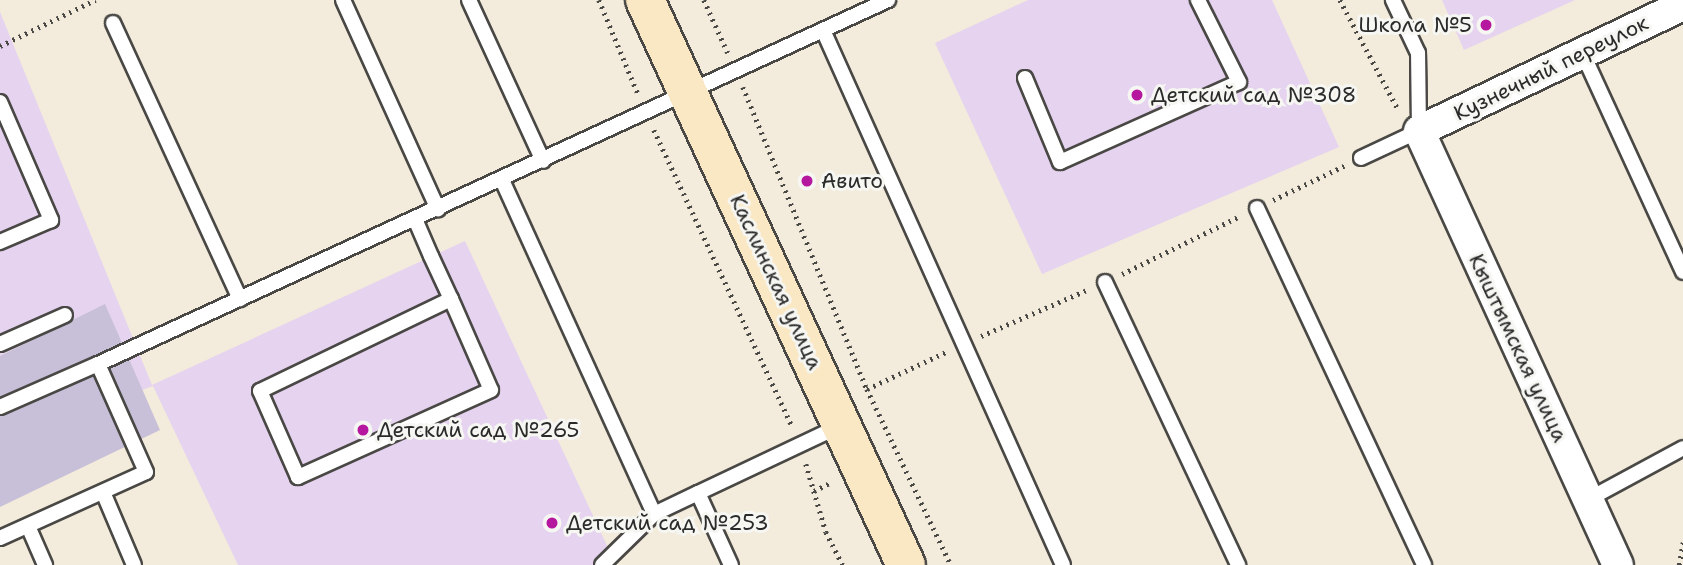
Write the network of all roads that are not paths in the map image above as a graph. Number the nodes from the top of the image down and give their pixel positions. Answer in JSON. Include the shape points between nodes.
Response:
{"nodes":[{"id":1,"x":343,"y":0,"type":"edge"},
{"id":2,"x":469,"y":0,"type":"edge"},
{"id":3,"x":645,"y":0,"type":"edge"},
{"id":4,"x":888,"y":0,"type":"edge"},
{"id":5,"x":1198,"y":0,"type":"edge"},
{"id":6,"x":1393,"y":0,"type":"edge"},
{"id":7,"x":866,"y":5,"type":"edge"},
{"id":8,"x":1683,"y":5,"type":"edge"},
{"id":9,"x":113,"y":23,"type":"dead end"},
{"id":10,"x":823,"y":30,"type":"junction"},
{"id":11,"x":1582,"y":52,"type":"junction"},
{"id":12,"x":1025,"y":78,"type":"dead end"},
{"id":13,"x":688,"y":92,"type":"junction"},
{"id":14,"x":0,"y":102,"type":"edge"},
{"id":15,"x":1415,"y":133,"type":"junction"},
{"id":16,"x":1361,"y":158,"type":"dead end"},
{"id":17,"x":543,"y":160,"type":"junction"},
{"id":18,"x":502,"y":180,"type":"junction"},
{"id":19,"x":1256,"y":208,"type":"dead end"},
{"id":20,"x":438,"y":209,"type":"junction"},
{"id":21,"x":415,"y":219,"type":"junction"},
{"id":22,"x":0,"y":242,"type":"edge"},
{"id":23,"x":1683,"y":272,"type":"edge"},
{"id":24,"x":1105,"y":282,"type":"dead end"},
{"id":25,"x":240,"y":299,"type":"junction"},
{"id":26,"x":451,"y":299,"type":"junction"},
{"id":27,"x":65,"y":314,"type":"dead end"},
{"id":28,"x":0,"y":344,"type":"edge"},
{"id":29,"x":98,"y":364,"type":"junction"},
{"id":30,"x":0,"y":407,"type":"edge"},
{"id":31,"x":842,"y":425,"type":"junction"},
{"id":32,"x":1683,"y":448,"type":"edge"},
{"id":33,"x":103,"y":492,"type":"junction"},
{"id":34,"x":698,"y":493,"type":"junction"},
{"id":35,"x":1587,"y":500,"type":"junction"},
{"id":36,"x":654,"y":514,"type":"junction"},
{"id":37,"x":28,"y":526,"type":"junction"},
{"id":38,"x":0,"y":538,"type":"edge"},
{"id":39,"x":45,"y":565,"type":"edge"},
{"id":40,"x":134,"y":565,"type":"edge"},
{"id":41,"x":602,"y":565,"type":"edge"},
{"id":42,"x":731,"y":565,"type":"edge"},
{"id":43,"x":906,"y":565,"type":"edge"},
{"id":44,"x":1063,"y":565,"type":"edge"},
{"id":45,"x":1238,"y":565,"type":"edge"},
{"id":46,"x":1424,"y":565,"type":"edge"},
{"id":47,"x":1618,"y":565,"type":"edge"}],
"edges":[{"from":1,"to":20,"type":"lane"},
{"from":2,"to":17,"type":"lane"},
{"from":3,"to":13,"type":"main road","name":"Каслинская улица"},
{"from":4,"to":7,"type":"lane"},
{"from":5,"to":12,"type":"lane","via":[[1239,82],[1060,162]]},
{"from":6,"to":15,"type":"lane","via":[[1418,52]]},
{"from":7,"to":10,"type":"lane"},
{"from":8,"to":11,"type":"street","name":"Кузнечный переулок"},
{"from":9,"to":25,"type":"lane"},
{"from":10,"to":13,"type":"lane"},
{"from":10,"to":44,"type":"lane"},
{"from":11,"to":15,"type":"street","name":"Кузнечный переулок"},
{"from":11,"to":23,"type":"lane"},
{"from":13,"to":17,"type":"lane"},
{"from":13,"to":31,"type":"main road","name":"Каслинская улица"},
{"from":14,"to":22,"type":"lane","via":[[51,220]]},
{"from":15,"to":16,"type":"lane"},
{"from":15,"to":35,"type":"street","name":"Кыштымская улица"},
{"from":17,"to":18,"type":"lane"},
{"from":18,"to":20,"type":"lane"},
{"from":18,"to":36,"type":"lane"},
{"from":19,"to":46,"type":"lane"},
{"from":20,"to":21,"type":"lane"},
{"from":21,"to":25,"type":"lane"},
{"from":21,"to":26,"type":"lane"},
{"from":24,"to":45,"type":"lane"},
{"from":25,"to":29,"type":"lane"},
{"from":26,"to":26,"type":"lane","via":[[491,390],[298,477],[260,391]]},
{"from":27,"to":28,"type":"lane"},
{"from":29,"to":30,"type":"lane"},
{"from":29,"to":33,"type":"lane","via":[[146,472]]},
{"from":31,"to":34,"type":"lane"},
{"from":31,"to":43,"type":"main road","name":"Каслинская улица"},
{"from":32,"to":35,"type":"lane"},
{"from":33,"to":37,"type":"lane"},
{"from":33,"to":40,"type":"lane"},
{"from":34,"to":36,"type":"lane"},
{"from":34,"to":42,"type":"lane"},
{"from":35,"to":47,"type":"street","name":"Кыштымская улица"},
{"from":36,"to":41,"type":"lane"},
{"from":37,"to":38,"type":"lane"},
{"from":37,"to":39,"type":"lane"}]}
